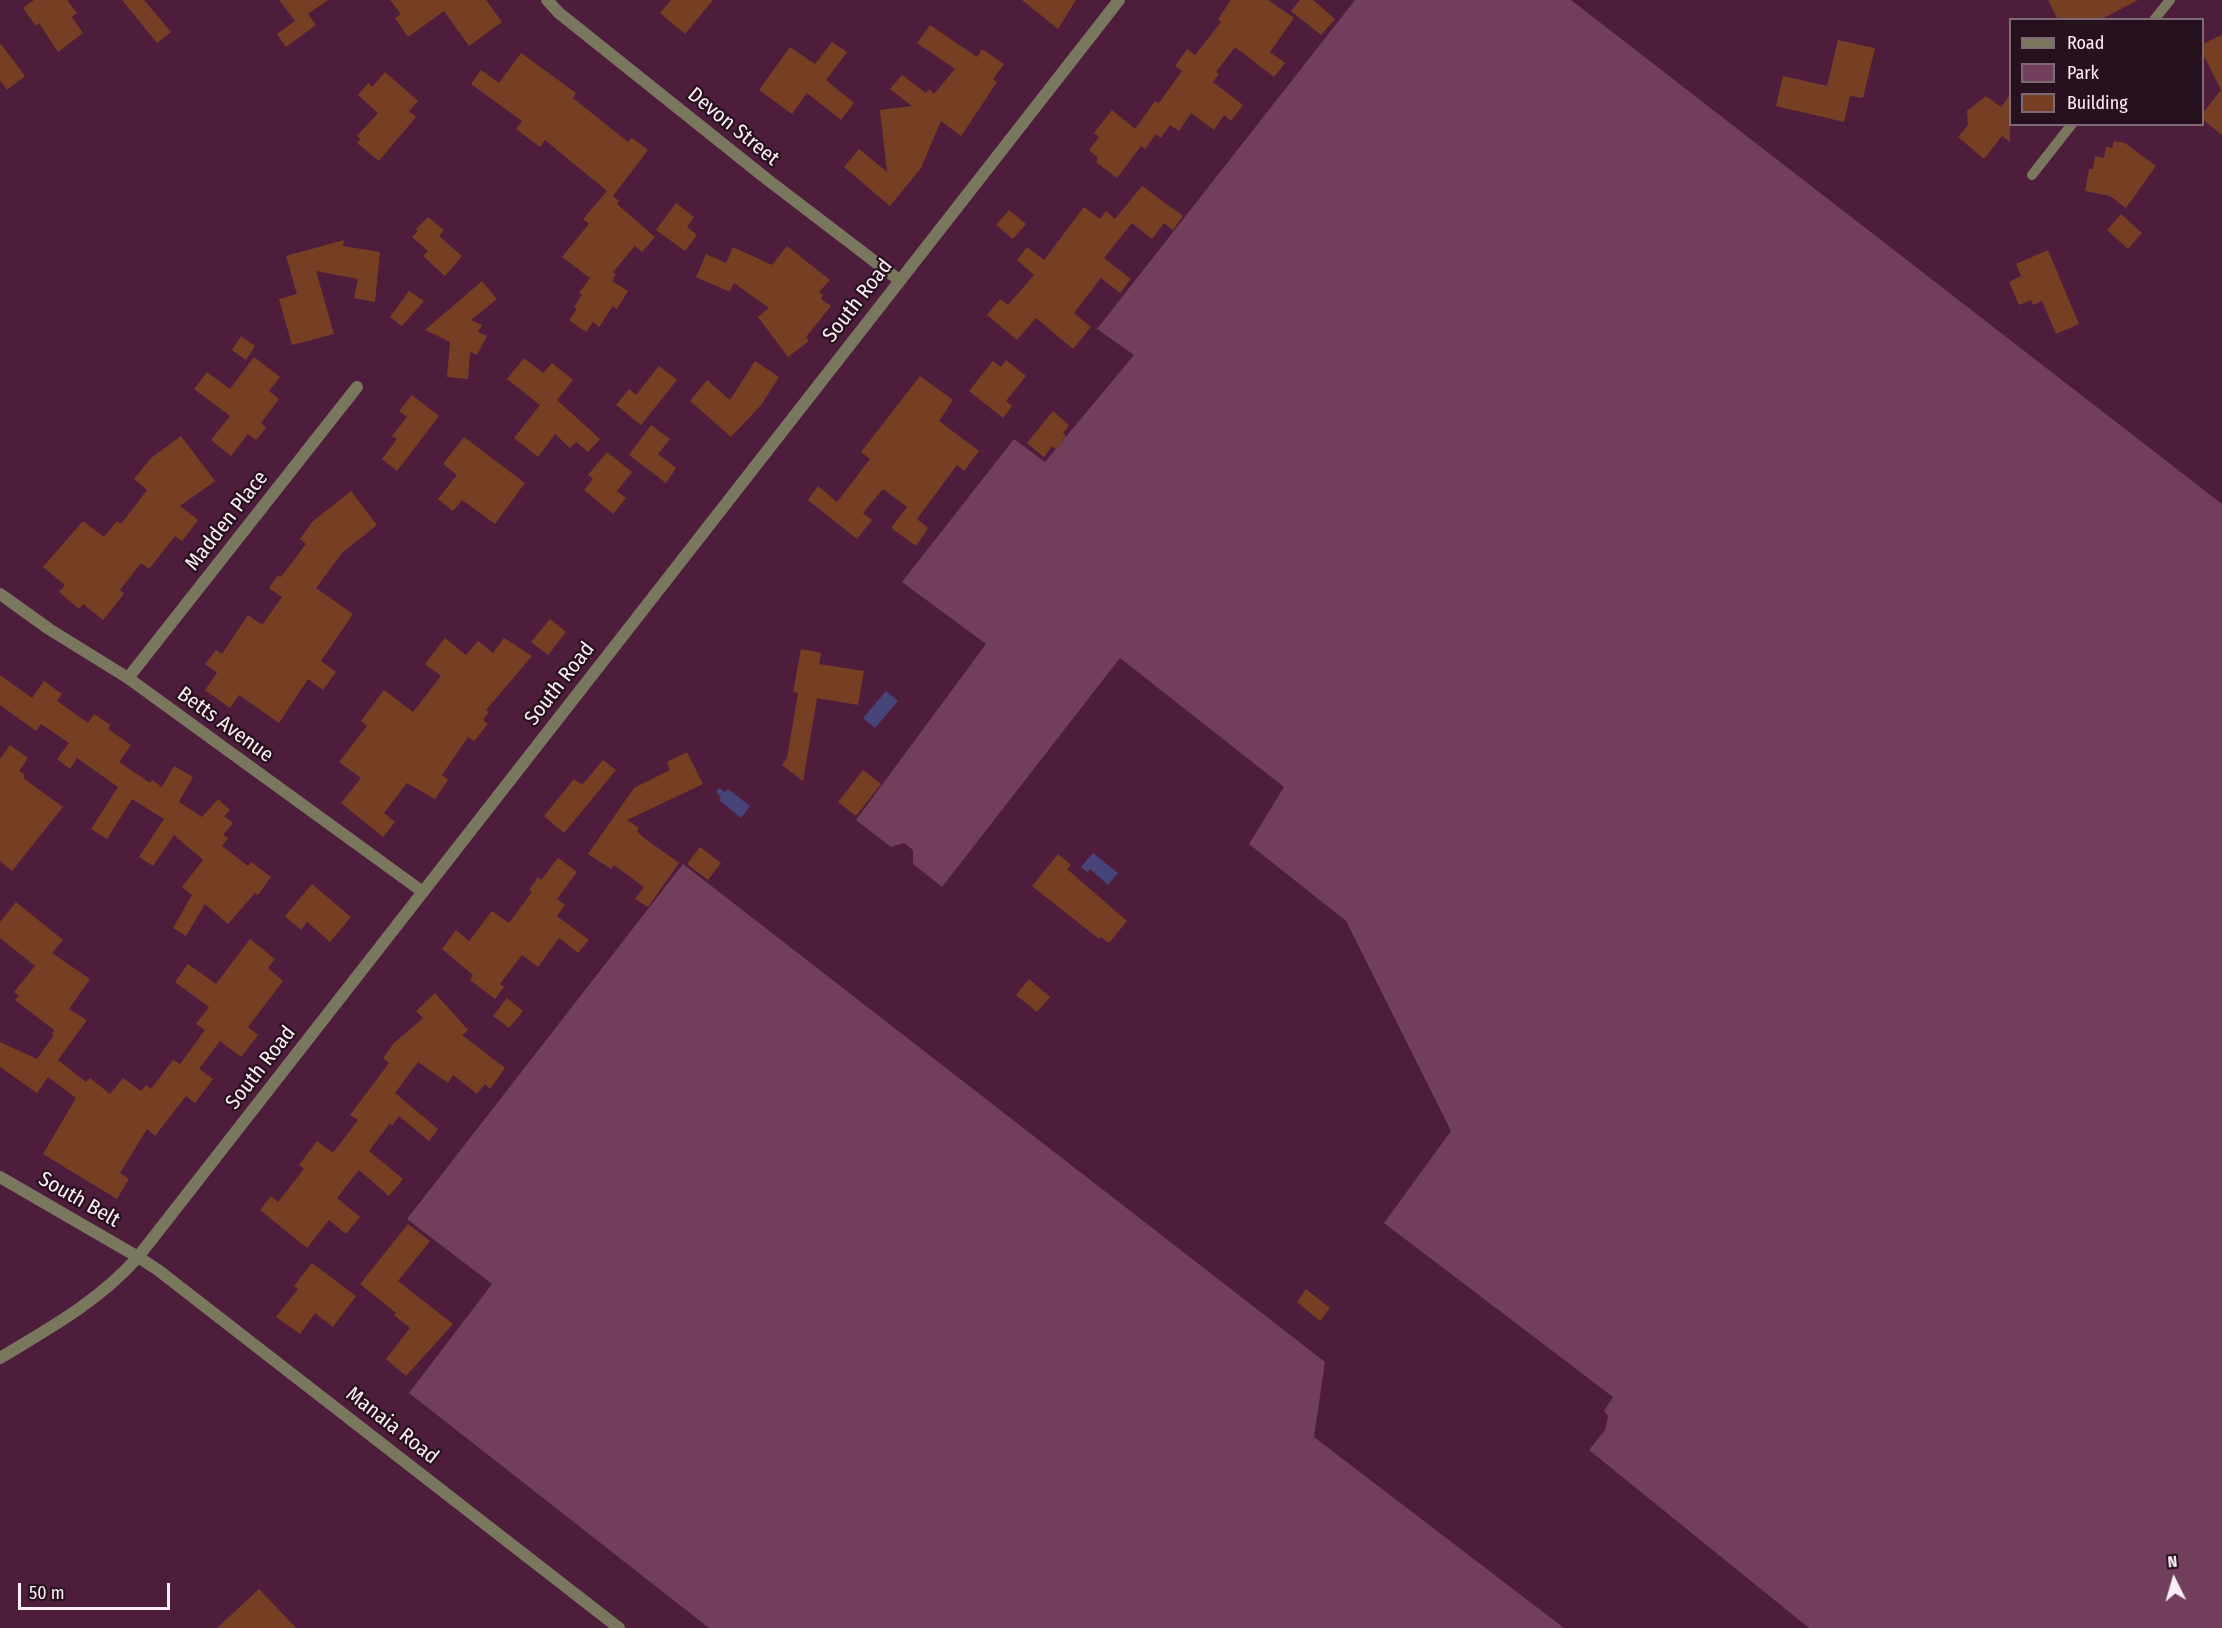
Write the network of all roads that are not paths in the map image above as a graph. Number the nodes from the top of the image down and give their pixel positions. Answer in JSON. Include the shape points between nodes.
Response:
{"nodes":[{"id":1,"x":546,"y":0,"type":"edge"},
{"id":2,"x":1119,"y":0,"type":"edge"},
{"id":3,"x":2170,"y":0,"type":"edge"},
{"id":4,"x":2156,"y":18,"type":"edge"},
{"id":5,"x":2070,"y":126,"type":"edge"},
{"id":6,"x":2032,"y":175,"type":"dead end"},
{"id":7,"x":899,"y":280,"type":"junction"},
{"id":8,"x":357,"y":387,"type":"dead end"},
{"id":9,"x":0,"y":594,"type":"edge"},
{"id":10,"x":128,"y":678,"type":"junction"},
{"id":11,"x":423,"y":892,"type":"junction"},
{"id":12,"x":0,"y":1177,"type":"edge"},
{"id":13,"x":138,"y":1257,"type":"junction"},
{"id":14,"x":0,"y":1358,"type":"edge"},
{"id":15,"x":620,"y":1628,"type":"edge"}],
"edges":[{"from":1,"to":7,"type":"street","name":"Devon Street","via":[[768,180]]},
{"from":2,"to":7,"type":"street","name":"South Road"},
{"from":3,"to":4,"type":"lane"},
{"from":5,"to":6,"type":"lane"},
{"from":7,"to":11,"type":"street","name":"South Road"},
{"from":8,"to":10,"type":"street","name":"Madden Place"},
{"from":9,"to":10,"type":"street","name":"Betts Avenue"},
{"from":10,"to":11,"type":"street","name":"Betts Avenue"},
{"from":11,"to":13,"type":"street","name":"South Road"},
{"from":12,"to":13,"type":"street","name":"South Belt"},
{"from":13,"to":14,"type":"street","name":"South Road","via":[[95,1299]]},
{"from":13,"to":15,"type":"street","name":"Manaia Road"}]}
